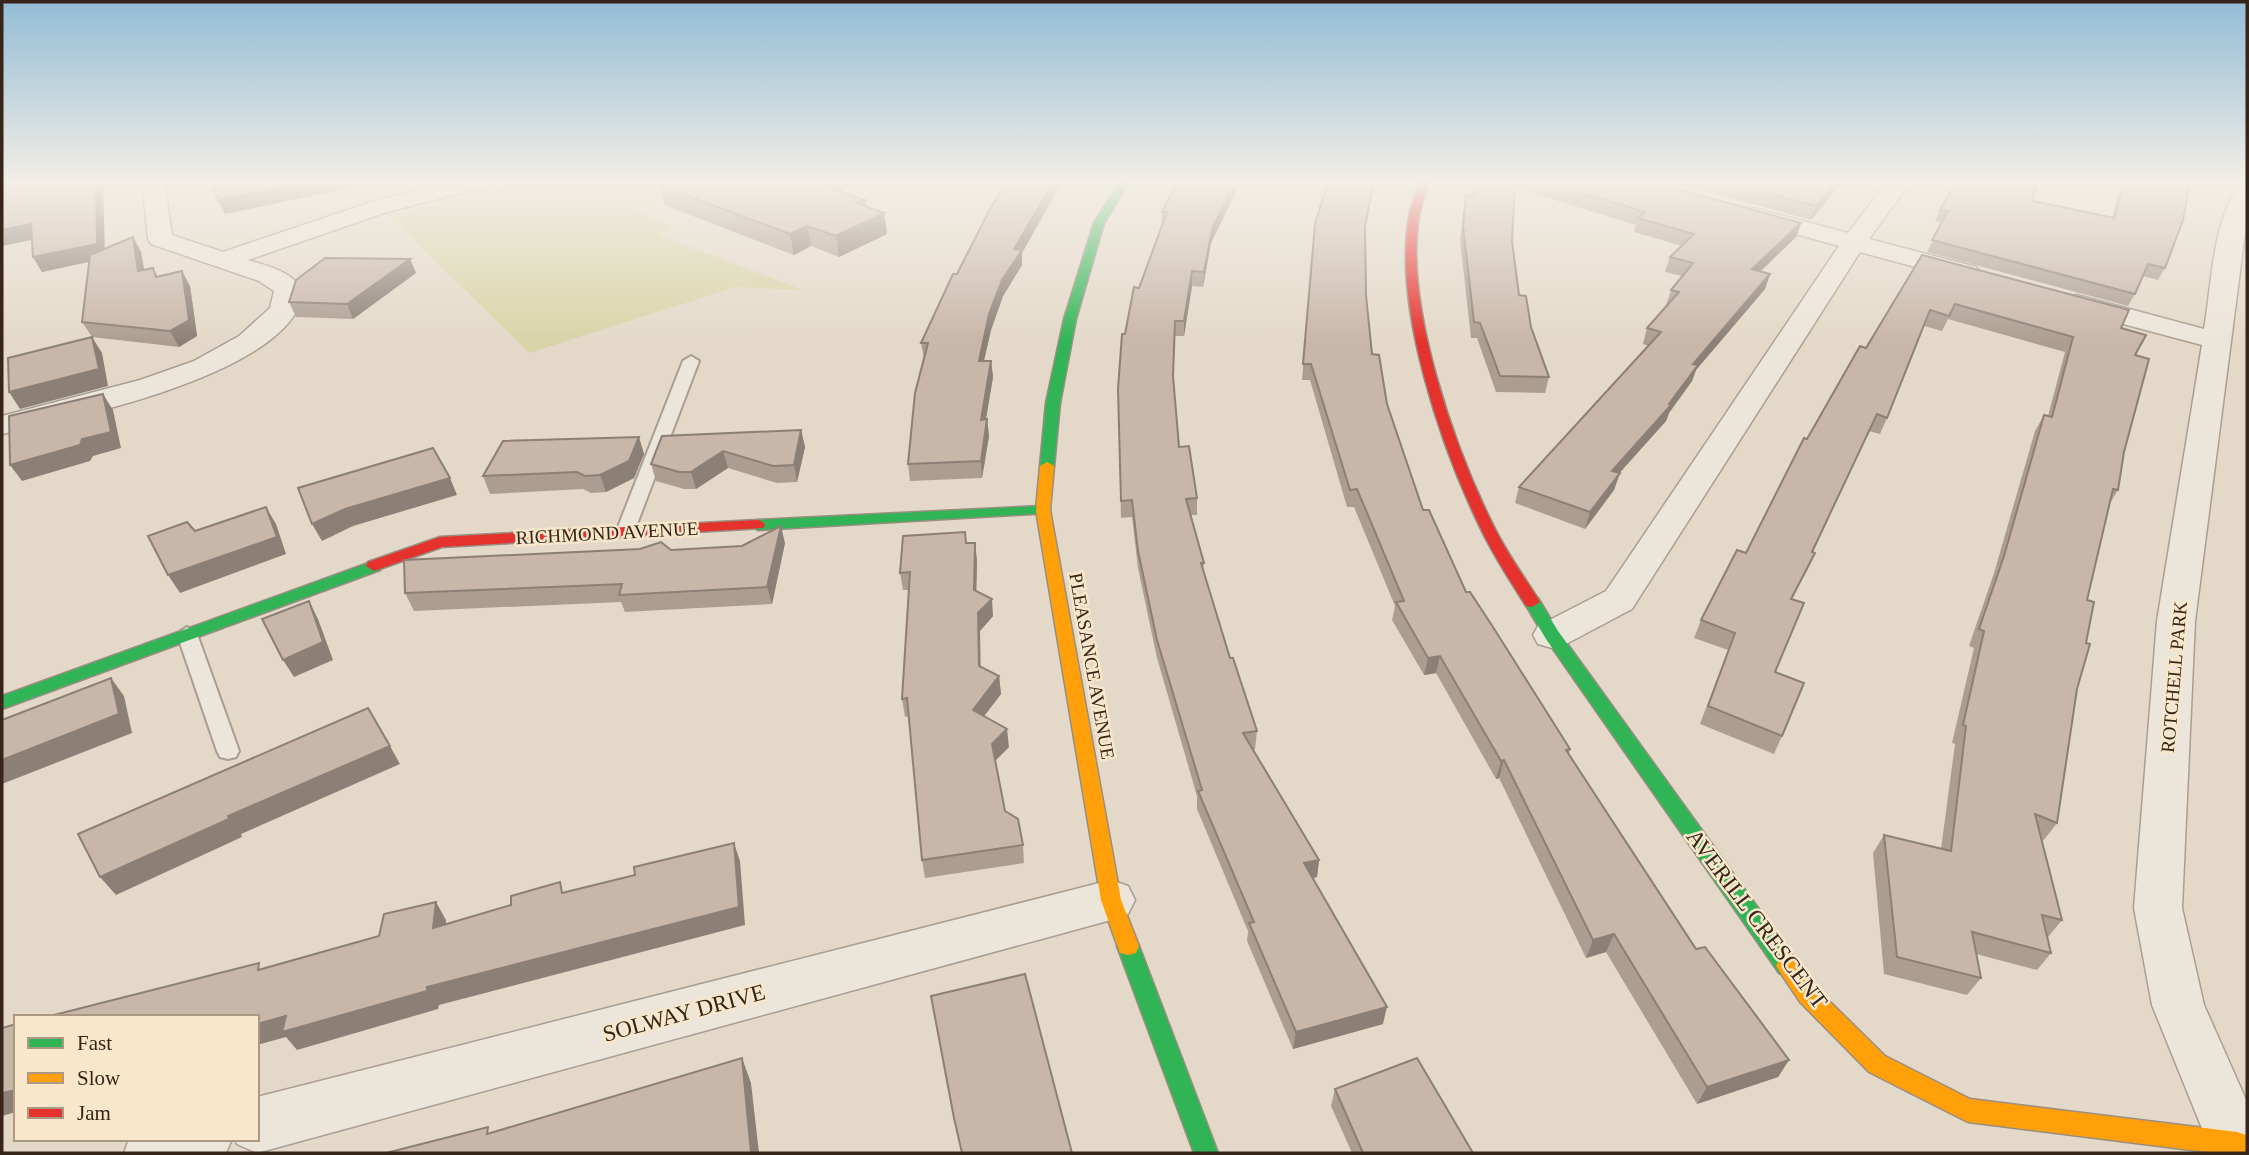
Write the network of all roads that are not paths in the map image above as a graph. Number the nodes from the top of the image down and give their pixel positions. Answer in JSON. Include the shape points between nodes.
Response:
{"nodes":[{"id":1,"x":160,"y":235,"type":"edge"},
{"id":2,"x":297,"y":235,"type":"edge"},
{"id":3,"x":1095,"y":235,"type":"edge"},
{"id":4,"x":1413,"y":235,"type":"edge"},
{"id":5,"x":1828,"y":235,"type":"edge"},
{"id":6,"x":1859,"y":235,"type":"edge"},
{"id":7,"x":2232,"y":235,"type":"edge"},
{"id":8,"x":1854,"y":242,"type":"junction"},
{"id":9,"x":223,"y":260,"type":"junction"},
{"id":10,"x":1989,"y":279,"type":"edge"},
{"id":11,"x":2056,"y":298,"type":"edge"},
{"id":12,"x":2218,"y":341,"type":"junction"},
{"id":13,"x":691,"y":361,"type":"dead end"},
{"id":14,"x":2,"y":425,"type":"edge"},
{"id":15,"x":1043,"y":510,"type":"junction"},
{"id":16,"x":625,"y":532,"type":"junction"},
{"id":17,"x":187,"y":634,"type":"junction"},
{"id":18,"x":1552,"y":635,"type":"junction"},
{"id":19,"x":2,"y":703,"type":"edge"},
{"id":20,"x":228,"y":751,"type":"dead end"},
{"id":21,"x":1111,"y":900,"type":"junction"},
{"id":22,"x":259,"y":1124,"type":"edge"},
{"id":23,"x":197,"y":1141,"type":"edge"},
{"id":24,"x":2241,"y":1149,"type":"edge"},
{"id":25,"x":152,"y":1153,"type":"edge"},
{"id":26,"x":1206,"y":1153,"type":"edge"}],
"edges":[{"from":1,"to":9,"type":"street","via":[[160,239]]},
{"from":2,"to":9,"type":"street"},
{"from":3,"to":15,"type":"street","name":"PLEASANCE AVENUE","via":[[1069,319],[1053,403]]},
{"from":4,"to":18,"type":"street","name":"AVERILL CRESCENT","via":[[1411,267],[1429,373],[1484,521]]},
{"from":5,"to":8,"type":"street"},
{"from":6,"to":8,"type":"street"},
{"from":7,"to":12,"type":"street","name":"ROTCHELL PARK"},
{"from":8,"to":10,"type":"street"},
{"from":8,"to":18,"type":"street","via":[[1619,600]]},
{"from":9,"to":14,"type":"street","via":[[268,275],[288,288],[283,311],[249,342],[204,367],[152,386]]},
{"from":11,"to":12,"type":"street"},
{"from":12,"to":24,"type":"street","name":"ROTCHELL PARK","via":[[2176,621],[2158,908],[2178,1005]]},
{"from":13,"to":16,"type":"lane"},
{"from":15,"to":16,"type":"street","name":"RICHMOND AVENUE"},
{"from":15,"to":21,"type":"street","name":"PLEASANCE AVENUE"},
{"from":16,"to":17,"type":"street","name":"RICHMOND AVENUE","via":[[440,542]]},
{"from":17,"to":19,"type":"street","name":"RICHMOND AVENUE"},
{"from":17,"to":20,"type":"lane"},
{"from":18,"to":24,"type":"street","name":"AVERILL CRESCENT","via":[[1808,995],[1877,1064],[1968,1110]]},
{"from":21,"to":22,"type":"street","name":"SOLWAY DRIVE"},
{"from":21,"to":26,"type":"street","name":"PLEASANCE AVENUE"},
{"from":23,"to":25,"type":"street"}]}
